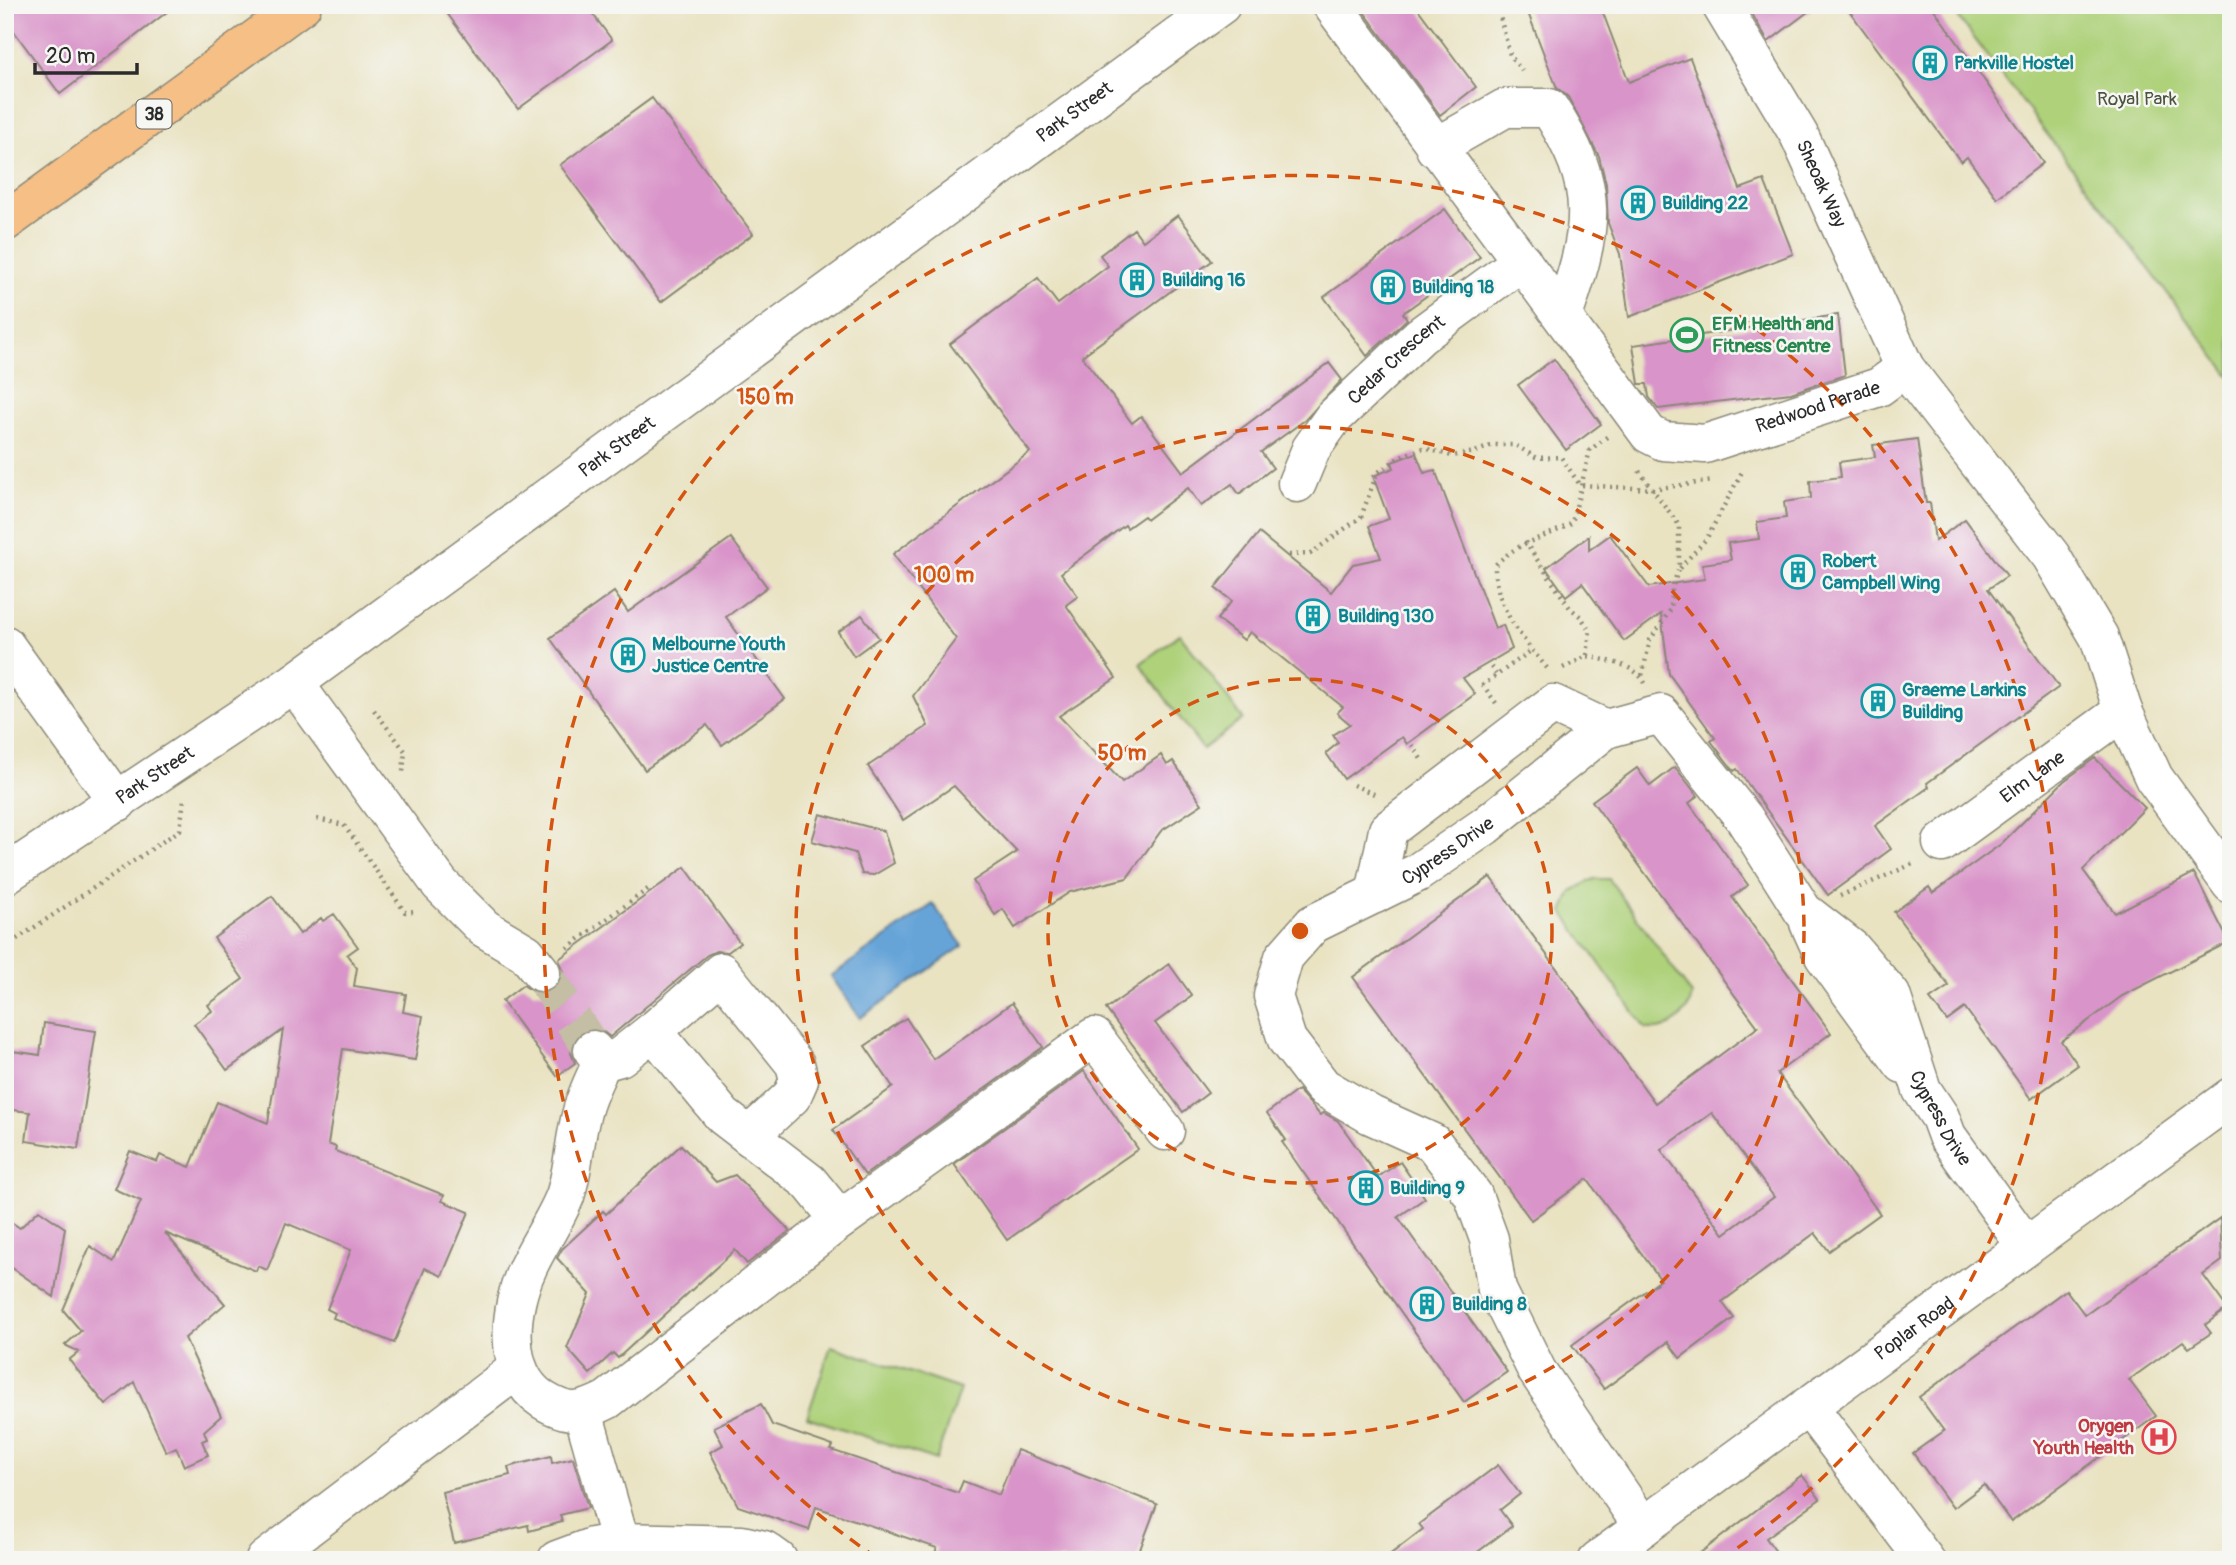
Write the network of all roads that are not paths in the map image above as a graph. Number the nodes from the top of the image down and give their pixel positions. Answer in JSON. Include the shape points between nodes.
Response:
{"nodes":[{"id":1,"x":302,"y":5,"type":"edge"},
{"id":2,"x":1221,"y":5,"type":"edge"},
{"id":3,"x":1332,"y":5,"type":"edge"},
{"id":4,"x":1721,"y":5,"type":"edge"},
{"id":5,"x":1435,"y":148,"type":"junction"},
{"id":6,"x":5,"y":222,"type":"edge"},
{"id":7,"x":1522,"y":261,"type":"junction"},
{"id":8,"x":1563,"y":316,"type":"junction"},
{"id":9,"x":1905,"y":369,"type":"junction"},
{"id":10,"x":1297,"y":483,"type":"dead end"},
{"id":11,"x":5,"y":645,"type":"edge"},
{"id":12,"x":294,"y":683,"type":"junction"},
{"id":13,"x":2123,"y":710,"type":"junction"},
{"id":14,"x":1606,"y":729,"type":"junction"},
{"id":15,"x":118,"y":802,"type":"junction"},
{"id":16,"x":1942,"y":843,"type":"dead end"},
{"id":17,"x":5,"y":875,"type":"edge"},
{"id":18,"x":2231,"y":884,"type":"edge"},
{"id":19,"x":1375,"y":894,"type":"junction"},
{"id":20,"x":550,"y":963,"type":"tunnel mouth"},
{"id":21,"x":653,"y":1031,"type":"junction"},
{"id":22,"x":2231,"y":1097,"type":"edge"},
{"id":23,"x":1165,"y":1131,"type":"dead end"},
{"id":24,"x":749,"y":1136,"type":"junction"},
{"id":25,"x":840,"y":1220,"type":"junction"},
{"id":26,"x":2026,"y":1246,"type":"junction"},
{"id":27,"x":516,"y":1370,"type":"junction"},
{"id":28,"x":1808,"y":1406,"type":"junction"},
{"id":29,"x":583,"y":1412,"type":"junction"},
{"id":30,"x":1643,"y":1527,"type":"junction"},
{"id":31,"x":620,"y":1542,"type":"junction"},
{"id":32,"x":265,"y":1560,"type":"edge"},
{"id":33,"x":557,"y":1560,"type":"edge"},
{"id":34,"x":778,"y":1560,"type":"edge"},
{"id":35,"x":1598,"y":1560,"type":"edge"},
{"id":36,"x":1925,"y":1560,"type":"edge"}],
"edges":[{"from":1,"to":6,"type":"main road","number":"38"},
{"from":2,"to":12,"type":"street","name":"Park Street"},
{"from":3,"to":5,"type":"street","name":"Redwood Parade"},
{"from":4,"to":9,"type":"street","name":"Sheoak Way","via":[[1800,135]]},
{"from":5,"to":7,"type":"street","name":"Redwood Parade"},
{"from":5,"to":8,"type":"street","via":[[1505,108],[1549,108],[1572,144],[1589,205],[1584,256]]},
{"from":7,"to":8,"type":"street","name":"Redwood Parade"},
{"from":7,"to":10,"type":"street","name":"Cedar Crescent","via":[[1420,336],[1333,418],[1311,449]]},
{"from":8,"to":9,"type":"street","name":"Redwood Parade","via":[[1649,434],[1663,441],[1705,444],[1879,387]]},
{"from":9,"to":13,"type":"street","via":[[2052,556],[2099,637]]},
{"from":11,"to":15,"type":"street"},
{"from":12,"to":15,"type":"street","name":"Park Street"},
{"from":12,"to":20,"type":"street","via":[[440,884],[484,928]]},
{"from":13,"to":16,"type":"street","name":"Elm Lane"},
{"from":13,"to":18,"type":"street","via":[[2154,778]]},
{"from":14,"to":19,"type":"street","name":"Cypress Drive","via":[[1485,826],[1417,873]]},
{"from":14,"to":19,"type":"street","via":[[1553,704],[1388,830]]},
{"from":14,"to":26,"type":"street","name":"Cypress Drive","via":[[1661,714],[1744,818],[1803,911],[1852,949],[1891,996],[1922,1090],[1947,1136]]},
{"from":15,"to":17,"type":"street","name":"Park Street"},
{"from":19,"to":30,"type":"street","name":"Cypress Drive","via":[[1313,925],[1284,957],[1273,996],[1287,1040],[1324,1087],[1433,1143],[1473,1195],[1489,1239],[1497,1290],[1537,1371]]},
{"from":21,"to":24,"type":"street","via":[[723,1116]]},
{"from":21,"to":24,"type":"street","via":[[722,972],[796,1064],[799,1080],[792,1096]]},
{"from":21,"to":27,"type":"street","via":[[620,1057],[597,1056],[565,1196],[527,1269],[516,1301]]},
{"from":22,"to":26,"type":"street","name":"Poplar Road"},
{"from":23,"to":25,"type":"street","via":[[1094,1037]]},
{"from":24,"to":25,"type":"street","via":[[809,1182]]},
{"from":25,"to":29,"type":"street","via":[[607,1400]]},
{"from":26,"to":28,"type":"street","name":"Poplar Road"},
{"from":27,"to":29,"type":"street","via":[[532,1393],[546,1402]]},
{"from":27,"to":32,"type":"street"},
{"from":28,"to":30,"type":"street","name":"Poplar Road"},
{"from":28,"to":36,"type":"street"},
{"from":29,"to":31,"type":"street"},
{"from":30,"to":35,"type":"street","name":"Poplar Road"},
{"from":31,"to":33,"type":"street"},
{"from":31,"to":34,"type":"street","via":[[742,1545],[764,1550]]}]}
